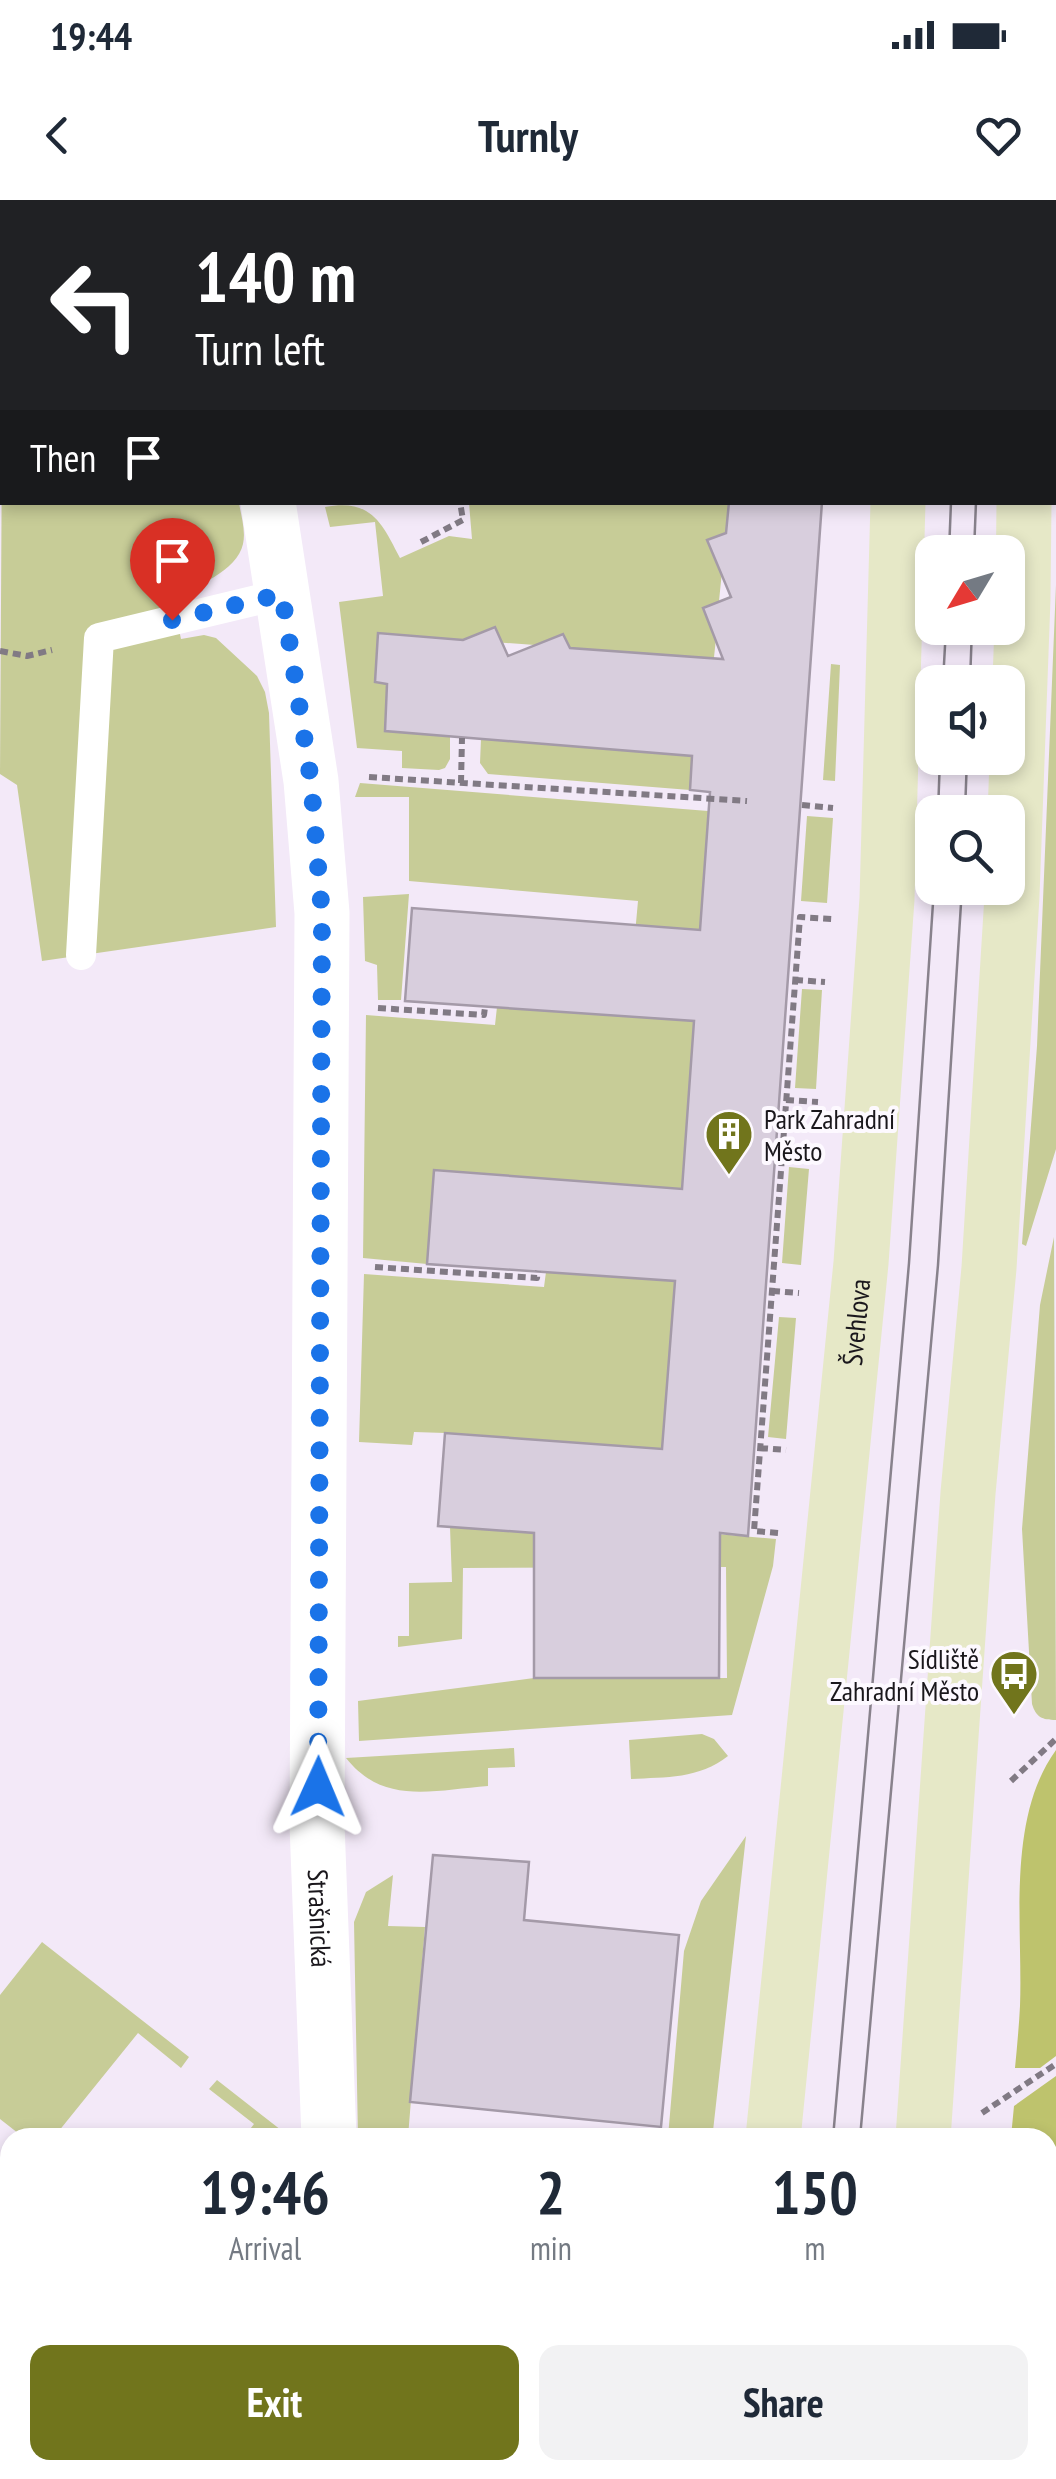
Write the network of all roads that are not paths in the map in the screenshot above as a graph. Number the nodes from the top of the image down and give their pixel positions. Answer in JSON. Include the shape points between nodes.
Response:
{"nodes":[{"id":1,"x":268,"y":505,"type":"edge"},
{"id":2,"x":898,"y":505,"type":"edge"},
{"id":3,"x":1024,"y":505,"type":"edge"},
{"id":4,"x":282,"y":594,"type":"junction"},
{"id":5,"x":81,"y":955,"type":"dead end"},
{"id":6,"x":329,"y":2128,"type":"edge"},
{"id":7,"x":773,"y":2128,"type":"edge"},
{"id":8,"x":924,"y":2128,"type":"edge"}],
"edges":[{"from":1,"to":4,"type":"street","name":"Strašnická"},
{"from":2,"to":7,"type":"main road","name":"Švehlova","via":[[887,899],[861,1263]]},
{"from":3,"to":8,"type":"main road","via":[[1012,896],[992,1229]]},
{"from":4,"to":5,"type":"lane","via":[[99,638]]},
{"from":4,"to":6,"type":"street","name":"Strašnická","via":[[311,781],[322,914],[318,1824]]}]}
